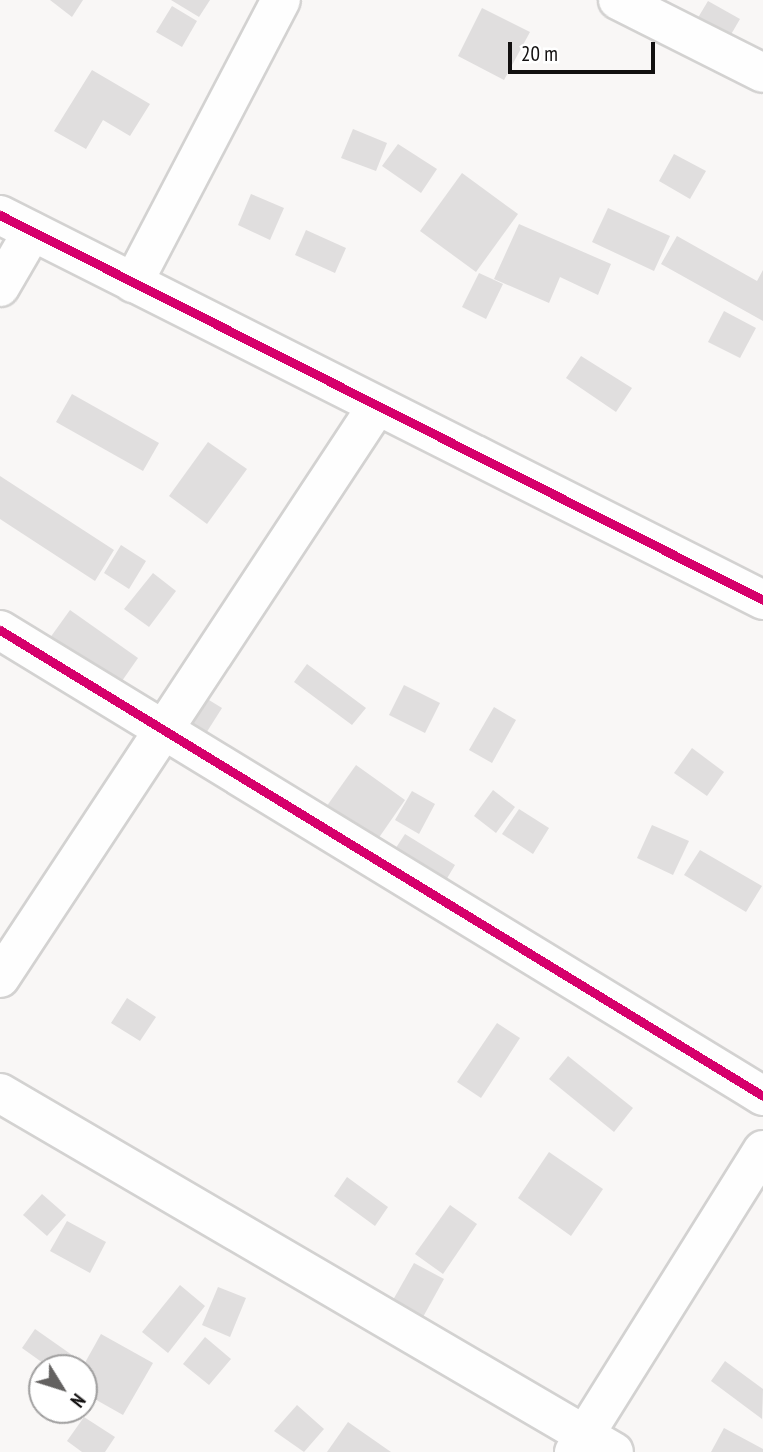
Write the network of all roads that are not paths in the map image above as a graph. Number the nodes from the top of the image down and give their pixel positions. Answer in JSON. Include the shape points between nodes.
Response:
{"nodes":[{"id":1,"x":281,"y":0,"type":"edge"},
{"id":2,"x":618,"y":0,"type":"edge"},
{"id":3,"x":763,"y":73,"type":"edge"},
{"id":4,"x":16,"y":223,"type":"edge"},
{"id":5,"x":133,"y":283,"type":"junction"},
{"id":6,"x":0,"y":287,"type":"edge"},
{"id":7,"x":377,"y":406,"type":"junction"},
{"id":8,"x":763,"y":600,"type":"edge"},
{"id":9,"x":0,"y":630,"type":"edge"},
{"id":10,"x":164,"y":730,"type":"junction"},
{"id":11,"x":0,"y":978,"type":"edge"},
{"id":12,"x":0,"y":1093,"type":"edge"},
{"id":13,"x":763,"y":1096,"type":"edge"},
{"id":14,"x":763,"y":1150,"type":"edge"},
{"id":15,"x":591,"y":1446,"type":"edge"}],
"edges":[{"from":1,"to":5,"type":"street"},
{"from":2,"to":3,"type":"street"},
{"from":4,"to":5,"type":"street"},
{"from":4,"to":6,"type":"street"},
{"from":5,"to":7,"type":"street"},
{"from":7,"to":8,"type":"street"},
{"from":7,"to":10,"type":"street"},
{"from":9,"to":10,"type":"street"},
{"from":10,"to":11,"type":"street"},
{"from":10,"to":13,"type":"street"},
{"from":12,"to":15,"type":"street"},
{"from":14,"to":15,"type":"street"}]}
